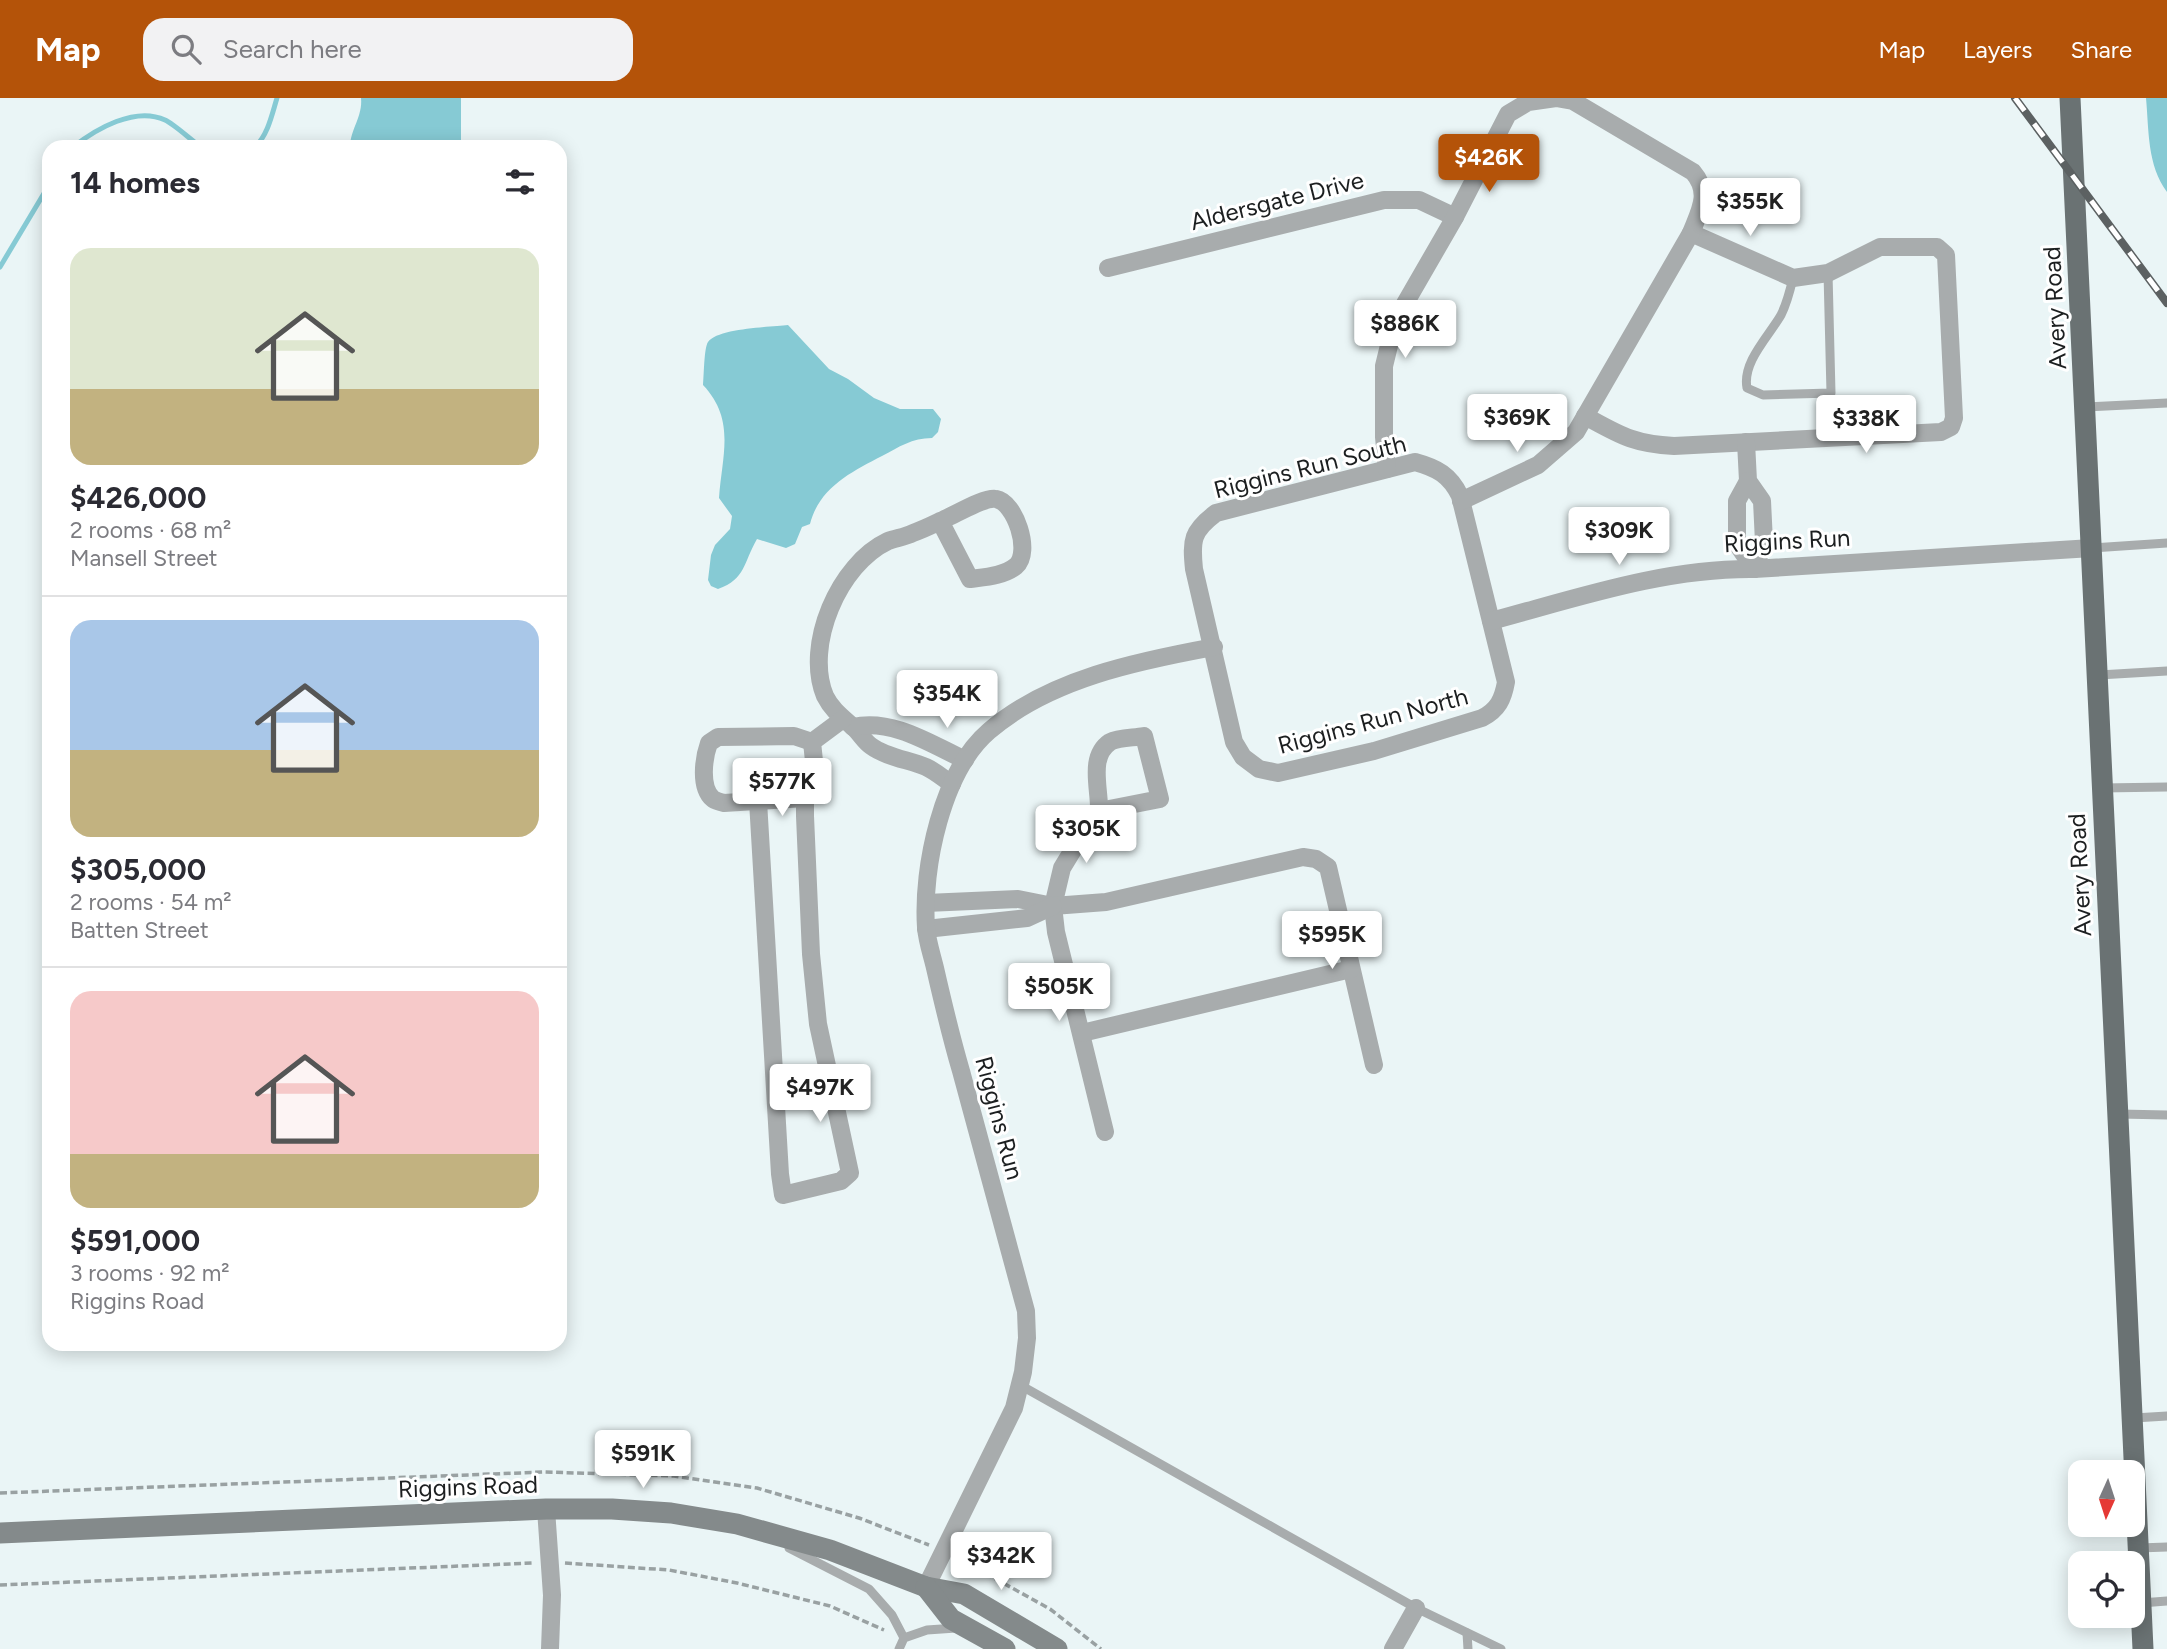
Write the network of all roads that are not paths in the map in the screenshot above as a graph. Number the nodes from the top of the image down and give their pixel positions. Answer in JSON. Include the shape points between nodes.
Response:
{"nodes":[{"id":1,"x":2070,"y":98,"type":"edge"},
{"id":2,"x":1455,"y":217,"type":"junction"},
{"id":3,"x":1691,"y":233,"type":"junction"},
{"id":4,"x":1108,"y":268,"type":"dead end"},
{"id":5,"x":1828,"y":273,"type":"junction"},
{"id":6,"x":1793,"y":278,"type":"junction"},
{"id":7,"x":2167,"y":403,"type":"edge"},
{"id":8,"x":2086,"y":407,"type":"junction"},
{"id":9,"x":1585,"y":416,"type":"junction"},
{"id":10,"x":1746,"y":442,"type":"junction"},
{"id":11,"x":1387,"y":469,"type":"junction"},
{"id":12,"x":1748,"y":481,"type":"junction"},
{"id":13,"x":1461,"y":501,"type":"junction"},
{"id":14,"x":1737,"y":514,"type":"junction"},
{"id":15,"x":1763,"y":514,"type":"junction"},
{"id":16,"x":940,"y":521,"type":"junction"},
{"id":17,"x":2167,"y":543,"type":"edge"},
{"id":18,"x":2092,"y":548,"type":"junction"},
{"id":19,"x":1754,"y":569,"type":"junction"},
{"id":20,"x":1491,"y":621,"type":"junction"},
{"id":21,"x":1214,"y":647,"type":"junction"},
{"id":22,"x":2167,"y":671,"type":"edge"},
{"id":23,"x":2098,"y":675,"type":"junction"},
{"id":24,"x":848,"y":723,"type":"junction"},
{"id":25,"x":912,"y":734,"type":"junction"},
{"id":26,"x":812,"y":742,"type":"junction"},
{"id":27,"x":903,"y":759,"type":"junction"},
{"id":28,"x":965,"y":760,"type":"junction"},
{"id":29,"x":952,"y":784,"type":"junction"},
{"id":30,"x":2167,"y":787,"type":"edge"},
{"id":31,"x":2102,"y":788,"type":"junction"},
{"id":32,"x":805,"y":799,"type":"junction"},
{"id":33,"x":758,"y":801,"type":"junction"},
{"id":34,"x":1100,"y":811,"type":"junction"},
{"id":35,"x":926,"y":903,"type":"junction"},
{"id":36,"x":1053,"y":906,"type":"junction"},
{"id":37,"x":926,"y":929,"type":"junction"},
{"id":38,"x":1351,"y":969,"type":"junction"},
{"id":39,"x":1082,"y":1033,"type":"junction"},
{"id":40,"x":1374,"y":1065,"type":"dead end"},
{"id":41,"x":2117,"y":1114,"type":"junction"},
{"id":42,"x":2167,"y":1115,"type":"edge"},
{"id":43,"x":1105,"y":1132,"type":"dead end"},
{"id":44,"x":1020,"y":1385,"type":"junction"},
{"id":45,"x":2167,"y":1416,"type":"edge"},
{"id":46,"x":2133,"y":1418,"type":"junction"},
{"id":47,"x":546,"y":1509,"type":"junction"},
{"id":48,"x":737,"y":1524,"type":"junction"},
{"id":49,"x":0,"y":1533,"type":"edge"},
{"id":50,"x":2167,"y":1547,"type":"edge"},
{"id":51,"x":2139,"y":1548,"type":"junction"},
{"id":52,"x":2139,"y":1551,"type":"edge"},
{"id":53,"x":926,"y":1587,"type":"junction"},
{"id":54,"x":2167,"y":1601,"type":"edge"},
{"id":55,"x":2145,"y":1603,"type":"edge"},
{"id":56,"x":1416,"y":1608,"type":"junction"},
{"id":57,"x":2142,"y":1628,"type":"edge"},
{"id":58,"x":972,"y":1630,"type":"junction"},
{"id":59,"x":1467,"y":1633,"type":"junction"},
{"id":60,"x":904,"y":1638,"type":"junction"},
{"id":61,"x":550,"y":1649,"type":"edge"},
{"id":62,"x":899,"y":1649,"type":"edge"},
{"id":63,"x":1005,"y":1649,"type":"edge"},
{"id":64,"x":1057,"y":1649,"type":"edge"},
{"id":65,"x":1393,"y":1649,"type":"edge"},
{"id":66,"x":1468,"y":1649,"type":"edge"},
{"id":67,"x":1501,"y":1649,"type":"edge"},
{"id":68,"x":2143,"y":1649,"type":"edge"}],
"edges":[{"from":1,"to":8,"type":"main road","name":"Avery Road"},
{"from":2,"to":3,"type":"street","via":[[1508,114],[1528,102],[1556,98],[1573,101],[1693,172],[1702,181],[1704,194]]},
{"from":2,"to":4,"type":"street","name":"Aldersgate Drive","via":[[1419,200],[1384,200]]},
{"from":2,"to":11,"type":"street","via":[[1395,321],[1384,366]]},
{"from":3,"to":6,"type":"street"},
{"from":3,"to":9,"type":"street"},
{"from":5,"to":6,"type":"street"},
{"from":5,"to":6,"type":"lane","via":[[1831,393],[1763,395],[1747,388],[1745,378],[1781,315]]},
{"from":5,"to":10,"type":"street","via":[[1880,247],[1937,247],[1947,254],[1951,427],[1941,432]]},
{"from":7,"to":8,"type":"lane"},
{"from":8,"to":18,"type":"main road","name":"Avery Road"},
{"from":9,"to":10,"type":"street","via":[[1629,440],[1651,445]]},
{"from":9,"to":13,"type":"street","via":[[1576,432],[1538,465]]},
{"from":10,"to":12,"type":"street"},
{"from":11,"to":13,"type":"street","name":"Riggins Run South","via":[[1415,462],[1433,466],[1453,482]]},
{"from":11,"to":21,"type":"street","name":"Riggins Run South","via":[[1216,513],[1199,526],[1191,544],[1194,569]]},
{"from":12,"to":14,"type":"street","via":[[1737,500]]},
{"from":12,"to":15,"type":"street","via":[[1762,501]]},
{"from":13,"to":20,"type":"street","name":"Riggins Run South"},
{"from":14,"to":15,"type":"lane"},
{"from":14,"to":19,"type":"street","via":[[1737,544]]},
{"from":15,"to":19,"type":"street","via":[[1764,542]]},
{"from":16,"to":16,"type":"street","via":[[1000,499],[1018,526],[1022,557],[1016,566],[998,575],[970,579]]},
{"from":16,"to":24,"type":"street","via":[[887,542],[864,559],[839,589],[826,615],[820,675],[826,696]]},
{"from":17,"to":18,"type":"lane"},
{"from":18,"to":19,"type":"street","name":"Riggins Run"},
{"from":18,"to":23,"type":"main road","name":"Avery Road"},
{"from":19,"to":20,"type":"street","name":"Riggins Run","via":[[1723,568],[1644,580]]},
{"from":20,"to":21,"type":"street","name":"Riggins Run North","via":[[1506,682],[1491,713],[1374,751],[1278,773],[1259,769],[1243,757],[1234,742]]},
{"from":21,"to":28,"type":"street","name":"Riggins Run","via":[[1146,660],[1021,706],[986,732]]},
{"from":22,"to":23,"type":"lane"},
{"from":23,"to":31,"type":"main road","name":"Avery Road"},
{"from":24,"to":25,"type":"street"},
{"from":24,"to":26,"type":"street"},
{"from":24,"to":27,"type":"street","via":[[872,747]]},
{"from":25,"to":27,"type":"lane"},
{"from":25,"to":28,"type":"street"},
{"from":26,"to":32,"type":"street","via":[[812,784]]},
{"from":26,"to":33,"type":"street","via":[[794,736],[718,737],[709,743],[704,757],[706,787],[713,799],[724,803]]},
{"from":27,"to":29,"type":"street"},
{"from":28,"to":29,"type":"street","name":"Riggins Run"},
{"from":29,"to":35,"type":"street","name":"Riggins Run","via":[[932,846]]},
{"from":30,"to":31,"type":"lane"},
{"from":31,"to":41,"type":"main road","name":"Avery Road"},
{"from":32,"to":33,"type":"street"},
{"from":32,"to":33,"type":"street","via":[[818,1024],[850,1173],[841,1181],[783,1195]]},
{"from":34,"to":34,"type":"street","via":[[1160,799],[1144,736],[1112,741],[1100,752],[1096,764]]},
{"from":34,"to":36,"type":"street","via":[[1062,868]]},
{"from":35,"to":36,"type":"street","via":[[1018,899]]},
{"from":35,"to":37,"type":"street","name":"Riggins Run"},
{"from":36,"to":37,"type":"street","via":[[1027,918]]},
{"from":36,"to":38,"type":"street","via":[[1106,902],[1303,857],[1316,859],[1328,867]]},
{"from":36,"to":39,"type":"street"},
{"from":37,"to":44,"type":"street","name":"Riggins Run","via":[[1026,1311]]},
{"from":38,"to":39,"type":"street"},
{"from":38,"to":40,"type":"street"},
{"from":39,"to":43,"type":"street"},
{"from":41,"to":42,"type":"lane"},
{"from":41,"to":46,"type":"main road","name":"Avery Road"},
{"from":44,"to":53,"type":"street","name":"Riggins Run","via":[[1014,1408]]},
{"from":44,"to":56,"type":"lane"},
{"from":45,"to":46,"type":"lane"},
{"from":46,"to":51,"type":"main road","name":"Avery Road"},
{"from":47,"to":48,"type":"main road","name":"Riggins Road","via":[[647,1511]]},
{"from":47,"to":49,"type":"main road","name":"Riggins Road"},
{"from":47,"to":61,"type":"street","via":[[552,1595]]},
{"from":48,"to":53,"type":"main road","name":"Riggins Road","via":[[830,1550]]},
{"from":48,"to":60,"type":"lane","via":[[869,1588]]},
{"from":50,"to":51,"type":"lane"},
{"from":51,"to":52,"type":"main road","name":"Avery Road"},
{"from":53,"to":58,"type":"main road","via":[[951,1619]]},
{"from":53,"to":64,"type":"main road","name":"Riggins Road","via":[[964,1594]]},
{"from":54,"to":55,"type":"lane"},
{"from":56,"to":59,"type":"lane"},
{"from":56,"to":65,"type":"street"},
{"from":57,"to":68,"type":"main road","name":"Avery Road"},
{"from":58,"to":60,"type":"lane","via":[[939,1629]]},
{"from":58,"to":63,"type":"main road"},
{"from":59,"to":66,"type":"lane"},
{"from":59,"to":67,"type":"lane"},
{"from":60,"to":62,"type":"lane"}]}
